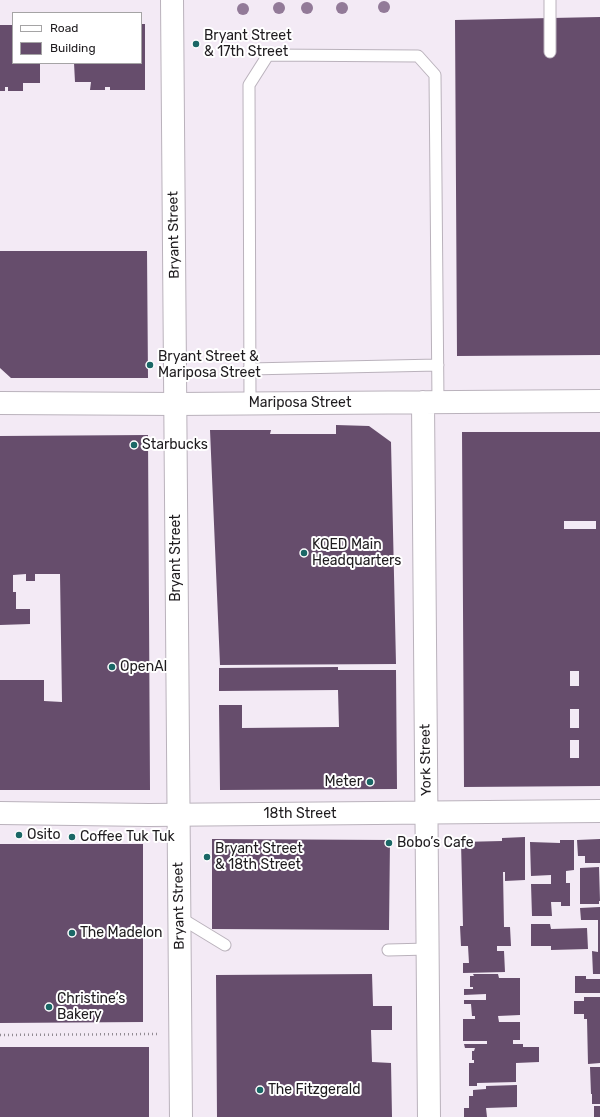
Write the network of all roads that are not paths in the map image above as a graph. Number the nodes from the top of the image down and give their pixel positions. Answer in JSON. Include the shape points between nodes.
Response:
{"nodes":[{"id":1,"x":172,"y":0,"type":"edge"},
{"id":2,"x":550,"y":0,"type":"edge"},
{"id":3,"x":550,"y":52,"type":"dead end"},
{"id":4,"x":438,"y":365,"type":"junction"},
{"id":5,"x":250,"y":369,"type":"junction"},
{"id":6,"x":600,"y":401,"type":"edge"},
{"id":7,"x":430,"y":402,"type":"junction"},
{"id":8,"x":0,"y":403,"type":"edge"},
{"id":9,"x":250,"y":403,"type":"junction"},
{"id":10,"x":176,"y":404,"type":"junction"},
{"id":11,"x":600,"y":812,"type":"edge"},
{"id":12,"x":0,"y":813,"type":"edge"},
{"id":13,"x":427,"y":813,"type":"junction"},
{"id":14,"x":178,"y":815,"type":"junction"},
{"id":15,"x":179,"y":917,"type":"junction"},
{"id":16,"x":225,"y":945,"type":"dead end"},
{"id":17,"x":428,"y":949,"type":"junction"},
{"id":18,"x":388,"y":950,"type":"dead end"},
{"id":19,"x":181,"y":1117,"type":"edge"},
{"id":20,"x":428,"y":1117,"type":"edge"}],
"edges":[{"from":1,"to":10,"type":"street","name":"Bryant Street"},
{"from":2,"to":3,"type":"lane"},
{"from":4,"to":5,"type":"lane"},
{"from":4,"to":5,"type":"lane","via":[[435,75],[418,56],[268,55],[249,85]]},
{"from":4,"to":7,"type":"lane"},
{"from":5,"to":9,"type":"lane"},
{"from":6,"to":7,"type":"street","name":"Mariposa Street"},
{"from":7,"to":9,"type":"street","name":"Mariposa Street"},
{"from":7,"to":13,"type":"street","name":"York Street"},
{"from":8,"to":10,"type":"street","name":"Mariposa Street"},
{"from":9,"to":10,"type":"street","name":"Mariposa Street"},
{"from":10,"to":14,"type":"street","name":"Bryant Street"},
{"from":11,"to":13,"type":"street","name":"18th Street"},
{"from":12,"to":14,"type":"street","name":"18th Street"},
{"from":13,"to":14,"type":"street","name":"18th Street"},
{"from":13,"to":17,"type":"street","name":"York Street"},
{"from":14,"to":15,"type":"street","name":"Bryant Street"},
{"from":15,"to":16,"type":"lane"},
{"from":15,"to":19,"type":"street","name":"Bryant Street"},
{"from":17,"to":18,"type":"lane"},
{"from":17,"to":20,"type":"street","name":"York Street"}]}
